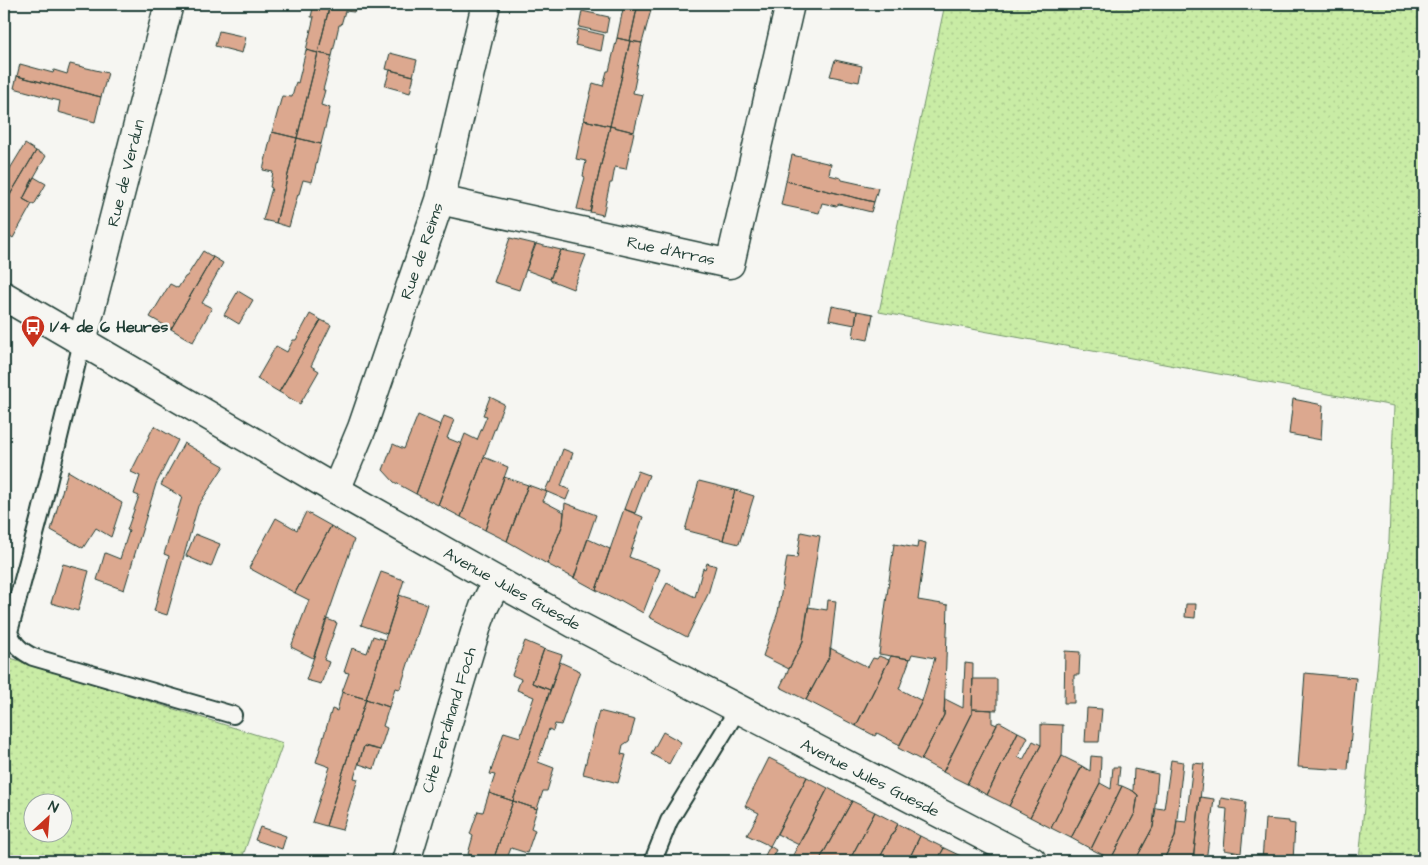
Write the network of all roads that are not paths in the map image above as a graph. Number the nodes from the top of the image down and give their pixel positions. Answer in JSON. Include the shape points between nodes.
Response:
{"nodes":[{"id":1,"x":169,"y":4,"type":"edge"},
{"id":2,"x":486,"y":4,"type":"edge"},
{"id":3,"x":790,"y":4,"type":"edge"},
{"id":4,"x":440,"y":200,"type":"junction"},
{"id":5,"x":4,"y":296,"type":"edge"},
{"id":6,"x":82,"y":342,"type":"junction"},
{"id":7,"x":336,"y":490,"type":"junction"},
{"id":8,"x":497,"y":582,"type":"junction"},
{"id":9,"x":738,"y":709,"type":"junction"},
{"id":10,"x":233,"y":715,"type":"dead end"},
{"id":11,"x":406,"y":861,"type":"edge"},
{"id":12,"x":653,"y":861,"type":"edge"},
{"id":13,"x":1032,"y":861,"type":"edge"}],
"edges":[{"from":1,"to":6,"type":"street","name":"Rue de Verdun"},
{"from":2,"to":4,"type":"street","name":"Rue de Reims"},
{"from":3,"to":4,"type":"street","name":"Rue d'Arras","via":[[730,264]]},
{"from":4,"to":7,"type":"street","name":"Rue de Reims","via":[[362,428]]},
{"from":5,"to":6,"type":"street","name":"Avenue Jules Guesde"},
{"from":6,"to":7,"type":"street","name":"Avenue Jules Guesde"},
{"from":6,"to":10,"type":"lane","via":[[9,632],[22,651],[34,657]]},
{"from":7,"to":8,"type":"street","name":"Avenue Jules Guesde"},
{"from":8,"to":9,"type":"street","name":"Avenue Jules Guesde"},
{"from":8,"to":11,"type":"street","name":"Cite Ferdinand Foch","via":[[477,626]]},
{"from":9,"to":12,"type":"lane","via":[[669,821]]},
{"from":9,"to":13,"type":"street","name":"Avenue Jules Guesde"}]}
